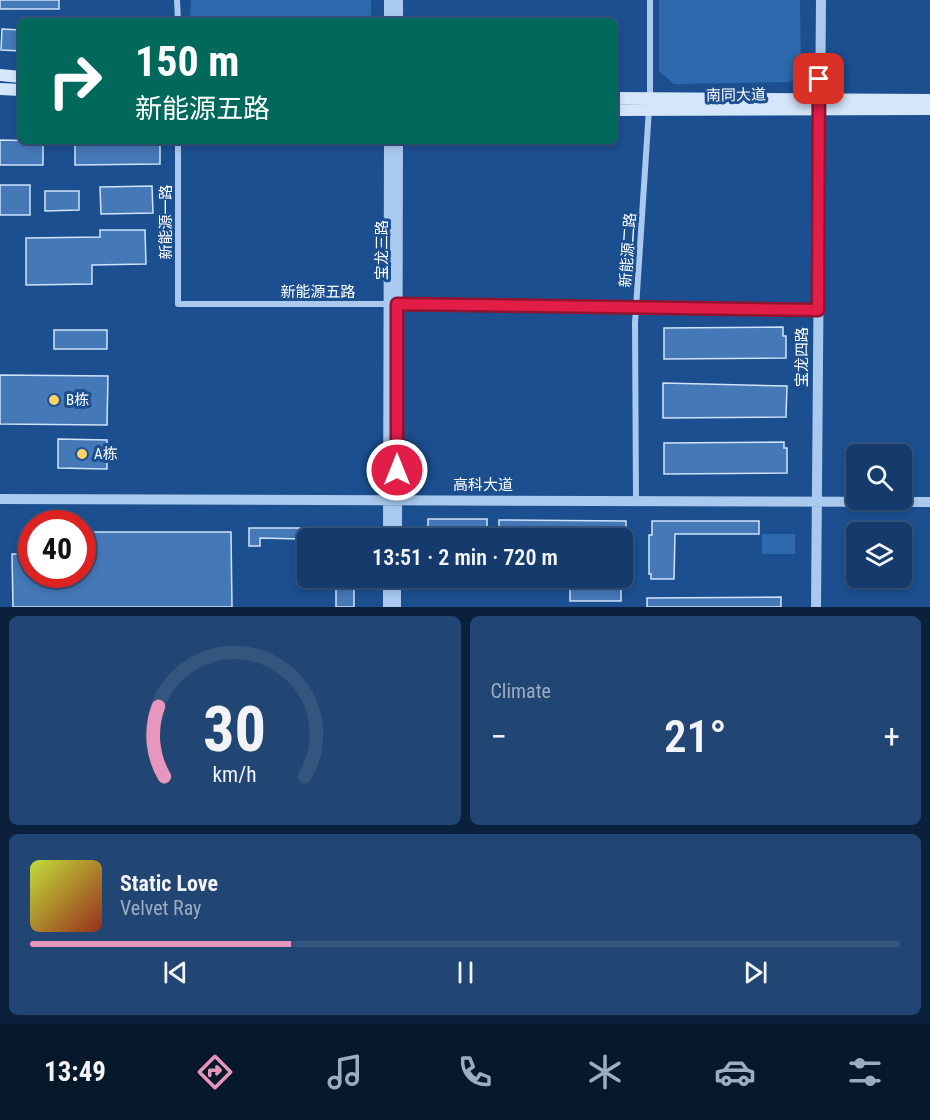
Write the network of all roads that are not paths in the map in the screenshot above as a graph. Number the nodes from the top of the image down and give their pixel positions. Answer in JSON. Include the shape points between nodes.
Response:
{"nodes":[{"id":1,"x":177,"y":0,"type":"edge"},
{"id":2,"x":389,"y":0,"type":"edge"},
{"id":3,"x":398,"y":0,"type":"edge"},
{"id":4,"x":650,"y":0,"type":"edge"},
{"id":5,"x":821,"y":0,"type":"edge"},
{"id":6,"x":177,"y":18,"type":"edge"},
{"id":7,"x":389,"y":18,"type":"edge"},
{"id":8,"x":398,"y":18,"type":"edge"},
{"id":9,"x":0,"y":75,"type":"edge"},
{"id":10,"x":18,"y":77,"type":"edge"},
{"id":11,"x":0,"y":89,"type":"edge"},
{"id":12,"x":18,"y":90,"type":"edge"},
{"id":13,"x":618,"y":99,"type":"edge"},
{"id":14,"x":930,"y":100,"type":"edge"},
{"id":15,"x":649,"y":104,"type":"junction"},
{"id":16,"x":819,"y":104,"type":"junction"},
{"id":17,"x":618,"y":109,"type":"edge"},
{"id":18,"x":930,"y":109,"type":"edge"},
{"id":19,"x":178,"y":144,"type":"edge"},
{"id":20,"x":389,"y":144,"type":"edge"},
{"id":21,"x":398,"y":144,"type":"edge"},
{"id":22,"x":178,"y":304,"type":"joint"},
{"id":23,"x":393,"y":304,"type":"junction"},
{"id":24,"x":636,"y":307,"type":"junction"},
{"id":25,"x":818,"y":310,"type":"junction"},
{"id":26,"x":0,"y":499,"type":"edge"},
{"id":27,"x":392,"y":500,"type":"junction"},
{"id":28,"x":636,"y":501,"type":"junction"},
{"id":29,"x":816,"y":502,"type":"junction"},
{"id":30,"x":930,"y":502,"type":"edge"},
{"id":31,"x":389,"y":528,"type":"edge"},
{"id":32,"x":395,"y":528,"type":"edge"},
{"id":33,"x":388,"y":588,"type":"edge"},
{"id":34,"x":396,"y":588,"type":"edge"},
{"id":35,"x":388,"y":607,"type":"edge"},
{"id":36,"x":396,"y":607,"type":"edge"},
{"id":37,"x":816,"y":607,"type":"edge"}],
"edges":[{"from":1,"to":6,"type":"street"},
{"from":2,"to":7,"type":"street"},
{"from":3,"to":8,"type":"street"},
{"from":4,"to":15,"type":"street","name":"新能源二路"},
{"from":5,"to":16,"type":"street","name":"宝龙四路"},
{"from":9,"to":10,"type":"main road"},
{"from":11,"to":12,"type":"main road"},
{"from":13,"to":15,"type":"main road","name":"南同大道"},
{"from":14,"to":16,"type":"main road","name":"南同大道"},
{"from":15,"to":16,"type":"main road","name":"南同大道"},
{"from":15,"to":17,"type":"main road","name":"南同大道"},
{"from":15,"to":24,"type":"street","name":"新能源二路"},
{"from":16,"to":18,"type":"main road","name":"南同大道"},
{"from":16,"to":25,"type":"street","name":"宝龙四路"},
{"from":19,"to":22,"type":"street","name":"新能源一路"},
{"from":20,"to":23,"type":"street","name":"宝龙三路"},
{"from":21,"to":23,"type":"street","name":"宝龙三路"},
{"from":22,"to":23,"type":"street","name":"新能源五路"},
{"from":23,"to":24,"type":"street","name":"新能源五路"},
{"from":23,"to":27,"type":"street","name":"宝龙三路"},
{"from":24,"to":25,"type":"street","name":"新能源五路"},
{"from":24,"to":28,"type":"street","name":"新能源二路"},
{"from":25,"to":29,"type":"street","name":"宝龙四路"},
{"from":26,"to":27,"type":"street","name":"高科大道"},
{"from":27,"to":28,"type":"street","name":"高科大道"},
{"from":27,"to":31,"type":"street","name":"宝龙三路"},
{"from":27,"to":32,"type":"street","name":"宝龙三路"},
{"from":28,"to":29,"type":"street","name":"高科大道"},
{"from":29,"to":30,"type":"street","name":"高科大道"},
{"from":29,"to":37,"type":"street","name":"宝龙四路"},
{"from":33,"to":35,"type":"street"},
{"from":34,"to":36,"type":"street"}]}
